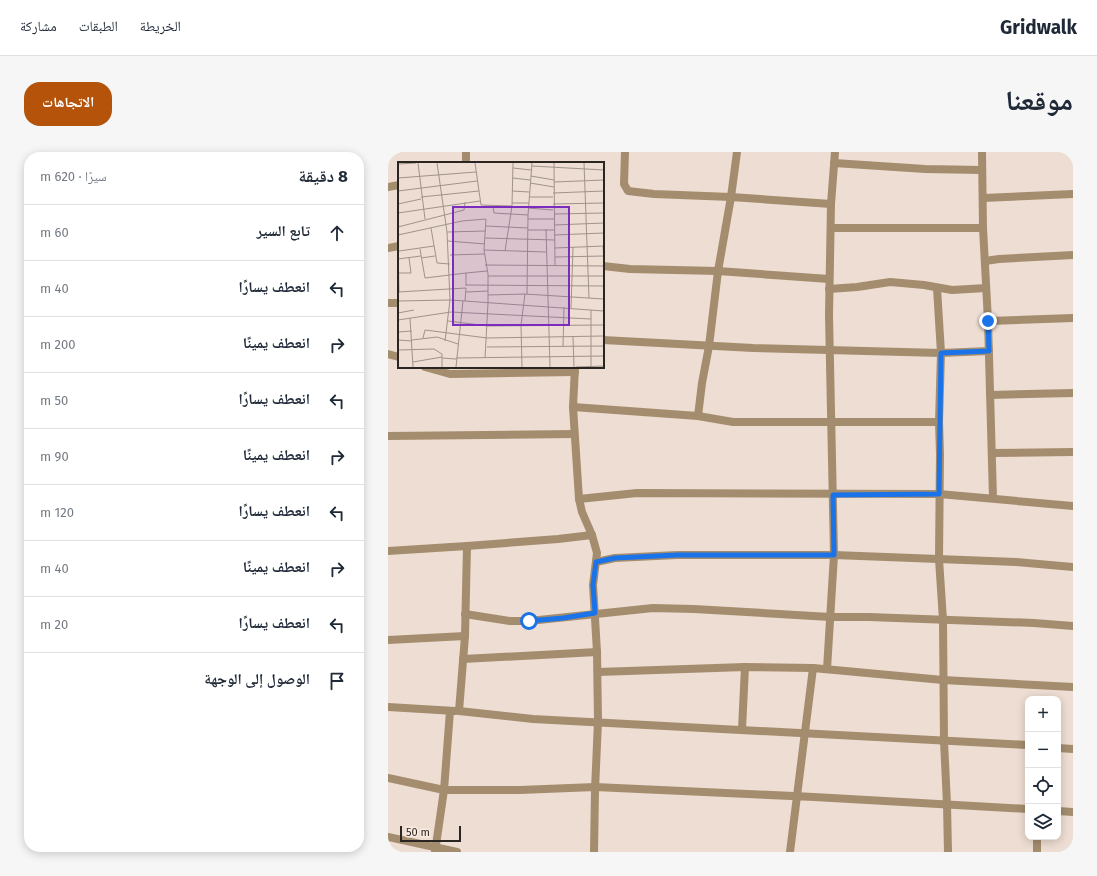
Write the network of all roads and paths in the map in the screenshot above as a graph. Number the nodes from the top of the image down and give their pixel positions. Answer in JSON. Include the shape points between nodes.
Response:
{"nodes":[{"id":1,"x":625,"y":152,"type":"edge"},
{"id":2,"x":737,"y":152,"type":"edge"},
{"id":3,"x":834,"y":152,"type":"edge"},
{"id":4,"x":982,"y":152,"type":"edge"},
{"id":5,"x":834,"y":163,"type":"junction"},
{"id":6,"x":982,"y":170,"type":"junction"},
{"id":7,"x":398,"y":185,"type":"edge"},
{"id":8,"x":388,"y":187,"type":"edge"},
{"id":9,"x":1073,"y":194,"type":"edge"},
{"id":10,"x":731,"y":197,"type":"junction"},
{"id":11,"x":983,"y":198,"type":"junction"},
{"id":12,"x":831,"y":204,"type":"junction"},
{"id":13,"x":831,"y":228,"type":"junction"},
{"id":14,"x":983,"y":228,"type":"junction"},
{"id":15,"x":398,"y":246,"type":"edge"},
{"id":16,"x":388,"y":248,"type":"edge"},
{"id":17,"x":1073,"y":255,"type":"edge"},
{"id":18,"x":985,"y":261,"type":"junction"},
{"id":19,"x":604,"y":266,"type":"edge"},
{"id":20,"x":718,"y":271,"type":"junction"},
{"id":21,"x":829,"y":279,"type":"junction"},
{"id":22,"x":937,"y":288,"type":"junction"},
{"id":23,"x":986,"y":288,"type":"junction"},
{"id":24,"x":829,"y":289,"type":"junction"},
{"id":25,"x":1073,"y":318,"type":"edge"},
{"id":26,"x":988,"y":321,"type":"junction"},
{"id":27,"x":604,"y":340,"type":"edge"},
{"id":28,"x":709,"y":346,"type":"junction"},
{"id":29,"x":830,"y":350,"type":"junction"},
{"id":30,"x":989,"y":351,"type":"junction"},
{"id":31,"x":941,"y":353,"type":"junction"},
{"id":32,"x":388,"y":354,"type":"edge"},
{"id":33,"x":398,"y":357,"type":"edge"},
{"id":34,"x":429,"y":368,"type":"edge"},
{"id":35,"x":575,"y":369,"type":"edge"},
{"id":36,"x":1073,"y":392,"type":"edge"},
{"id":37,"x":990,"y":395,"type":"junction"},
{"id":38,"x":573,"y":407,"type":"junction"},
{"id":39,"x":698,"y":416,"type":"junction"},
{"id":40,"x":939,"y":422,"type":"junction"},
{"id":41,"x":832,"y":423,"type":"junction"},
{"id":42,"x":574,"y":434,"type":"junction"},
{"id":43,"x":388,"y":436,"type":"edge"},
{"id":44,"x":1073,"y":452,"type":"edge"},
{"id":45,"x":993,"y":453,"type":"junction"},
{"id":46,"x":939,"y":494,"type":"junction"},
{"id":47,"x":833,"y":495,"type":"junction"},
{"id":48,"x":993,"y":498,"type":"junction"},
{"id":49,"x":579,"y":499,"type":"junction"},
{"id":50,"x":1073,"y":506,"type":"edge"},
{"id":51,"x":592,"y":535,"type":"junction"},
{"id":52,"x":467,"y":546,"type":"junction"},
{"id":53,"x":388,"y":551,"type":"edge"},
{"id":54,"x":834,"y":555,"type":"junction"},
{"id":55,"x":939,"y":559,"type":"junction"},
{"id":56,"x":596,"y":562,"type":"junction"},
{"id":57,"x":1073,"y":567,"type":"edge"},
{"id":58,"x":595,"y":613,"type":"junction"},
{"id":59,"x":465,"y":614,"type":"junction"},
{"id":60,"x":830,"y":617,"type":"junction"},
{"id":61,"x":942,"y":620,"type":"junction"},
{"id":62,"x":1073,"y":626,"type":"edge"},
{"id":63,"x":465,"y":636,"type":"junction"},
{"id":64,"x":388,"y":640,"type":"edge"},
{"id":65,"x":597,"y":652,"type":"junction"},
{"id":66,"x":463,"y":659,"type":"junction"},
{"id":67,"x":745,"y":667,"type":"junction"},
{"id":68,"x":813,"y":668,"type":"junction"},
{"id":69,"x":828,"y":669,"type":"junction"},
{"id":70,"x":598,"y":672,"type":"junction"},
{"id":71,"x":943,"y":680,"type":"junction"},
{"id":72,"x":1073,"y":687,"type":"edge"},
{"id":73,"x":388,"y":707,"type":"edge"},
{"id":74,"x":455,"y":711,"type":"junction"},
{"id":75,"x":598,"y":721,"type":"junction"},
{"id":76,"x":742,"y":729,"type":"junction"},
{"id":77,"x":805,"y":733,"type":"junction"},
{"id":78,"x":944,"y":741,"type":"junction"},
{"id":79,"x":1025,"y":746,"type":"edge"},
{"id":80,"x":1061,"y":748,"type":"edge"},
{"id":81,"x":1073,"y":749,"type":"edge"},
{"id":82,"x":388,"y":778,"type":"edge"},
{"id":83,"x":595,"y":787,"type":"junction"},
{"id":84,"x":444,"y":790,"type":"junction"},
{"id":85,"x":797,"y":796,"type":"junction"},
{"id":86,"x":947,"y":804,"type":"junction"},
{"id":87,"x":1025,"y":808,"type":"edge"},
{"id":88,"x":1061,"y":811,"type":"edge"},
{"id":89,"x":1073,"y":812,"type":"edge"},
{"id":90,"x":388,"y":837,"type":"edge"},
{"id":91,"x":1037,"y":840,"type":"edge"},
{"id":92,"x":436,"y":850,"type":"edge"},
{"id":93,"x":457,"y":852,"type":"edge"},
{"id":94,"x":594,"y":852,"type":"edge"},
{"id":95,"x":790,"y":852,"type":"edge"},
{"id":96,"x":948,"y":852,"type":"edge"},
{"id":97,"x":1037,"y":852,"type":"edge"}],
"edges":[{"from":1,"to":10,"type":"street","via":[[624,184],[628,191]]},
{"from":2,"to":10,"type":"street"},
{"from":3,"to":5,"type":"street"},
{"from":4,"to":6,"type":"street"},
{"from":5,"to":6,"type":"street"},
{"from":5,"to":12,"type":"street"},
{"from":6,"to":11,"type":"street"},
{"from":7,"to":8,"type":"street"},
{"from":9,"to":11,"type":"street"},
{"from":10,"to":12,"type":"street"},
{"from":10,"to":20,"type":"street"},
{"from":11,"to":14,"type":"street"},
{"from":12,"to":13,"type":"street"},
{"from":13,"to":14,"type":"street"},
{"from":13,"to":21,"type":"street"},
{"from":14,"to":18,"type":"street"},
{"from":15,"to":16,"type":"street"},
{"from":17,"to":18,"type":"street"},
{"from":18,"to":23,"type":"street"},
{"from":19,"to":20,"type":"street"},
{"from":20,"to":21,"type":"street"},
{"from":20,"to":28,"type":"street"},
{"from":21,"to":24,"type":"street"},
{"from":22,"to":23,"type":"street"},
{"from":22,"to":24,"type":"street","via":[[890,282],[857,288]]},
{"from":22,"to":31,"type":"street"},
{"from":23,"to":26,"type":"street"},
{"from":24,"to":29,"type":"street"},
{"from":25,"to":26,"type":"street"},
{"from":26,"to":30,"type":"street"},
{"from":27,"to":28,"type":"street"},
{"from":28,"to":29,"type":"street"},
{"from":28,"to":39,"type":"street"},
{"from":29,"to":31,"type":"street"},
{"from":29,"to":41,"type":"street"},
{"from":30,"to":31,"type":"street"},
{"from":30,"to":37,"type":"street"},
{"from":31,"to":40,"type":"street"},
{"from":32,"to":33,"type":"street"},
{"from":34,"to":35,"type":"street","via":[[450,374]]},
{"from":35,"to":38,"type":"street"},
{"from":36,"to":37,"type":"street"},
{"from":37,"to":45,"type":"street"},
{"from":38,"to":39,"type":"street"},
{"from":38,"to":42,"type":"street"},
{"from":39,"to":41,"type":"street","via":[[733,422]]},
{"from":40,"to":41,"type":"street"},
{"from":40,"to":46,"type":"street"},
{"from":41,"to":47,"type":"street"},
{"from":42,"to":43,"type":"street"},
{"from":42,"to":49,"type":"street"},
{"from":44,"to":45,"type":"street"},
{"from":45,"to":48,"type":"street"},
{"from":46,"to":47,"type":"street"},
{"from":46,"to":48,"type":"street"},
{"from":46,"to":55,"type":"street"},
{"from":47,"to":49,"type":"street","via":[[638,493]]},
{"from":47,"to":54,"type":"street"},
{"from":48,"to":50,"type":"street"},
{"from":49,"to":51,"type":"street"},
{"from":51,"to":52,"type":"street"},
{"from":51,"to":56,"type":"street","via":[[597,553]]},
{"from":52,"to":53,"type":"street"},
{"from":52,"to":59,"type":"street"},
{"from":54,"to":55,"type":"street"},
{"from":54,"to":56,"type":"street","via":[[677,555]]},
{"from":54,"to":60,"type":"street"},
{"from":55,"to":57,"type":"street"},
{"from":55,"to":61,"type":"street"},
{"from":56,"to":58,"type":"street","via":[[593,585]]},
{"from":58,"to":59,"type":"street","via":[[529,621],[510,621]]},
{"from":58,"to":60,"type":"street","via":[[653,608]]},
{"from":58,"to":65,"type":"street"},
{"from":59,"to":63,"type":"street"},
{"from":60,"to":61,"type":"street"},
{"from":60,"to":69,"type":"street"},
{"from":61,"to":62,"type":"street"},
{"from":61,"to":71,"type":"street"},
{"from":63,"to":64,"type":"street"},
{"from":63,"to":66,"type":"street"},
{"from":65,"to":66,"type":"street"},
{"from":65,"to":70,"type":"street"},
{"from":66,"to":74,"type":"street"},
{"from":67,"to":68,"type":"street"},
{"from":67,"to":70,"type":"street"},
{"from":67,"to":76,"type":"street"},
{"from":68,"to":69,"type":"street"},
{"from":68,"to":77,"type":"street"},
{"from":69,"to":71,"type":"street"},
{"from":70,"to":75,"type":"street"},
{"from":71,"to":72,"type":"street"},
{"from":71,"to":78,"type":"street"},
{"from":73,"to":74,"type":"street"},
{"from":74,"to":75,"type":"street","via":[[533,719]]},
{"from":74,"to":84,"type":"street"},
{"from":75,"to":76,"type":"street"},
{"from":75,"to":83,"type":"street"},
{"from":76,"to":77,"type":"street"},
{"from":77,"to":78,"type":"street"},
{"from":77,"to":85,"type":"street"},
{"from":78,"to":79,"type":"street"},
{"from":78,"to":86,"type":"street"},
{"from":80,"to":81,"type":"street"},
{"from":82,"to":84,"type":"street"},
{"from":83,"to":84,"type":"street"},
{"from":83,"to":85,"type":"street"},
{"from":83,"to":94,"type":"street"},
{"from":84,"to":92,"type":"street"},
{"from":85,"to":86,"type":"street"},
{"from":85,"to":95,"type":"street"},
{"from":86,"to":87,"type":"street"},
{"from":86,"to":96,"type":"street"},
{"from":88,"to":89,"type":"street"},
{"from":90,"to":92,"type":"street"},
{"from":91,"to":97,"type":"street"},
{"from":92,"to":93,"type":"street"}]}
